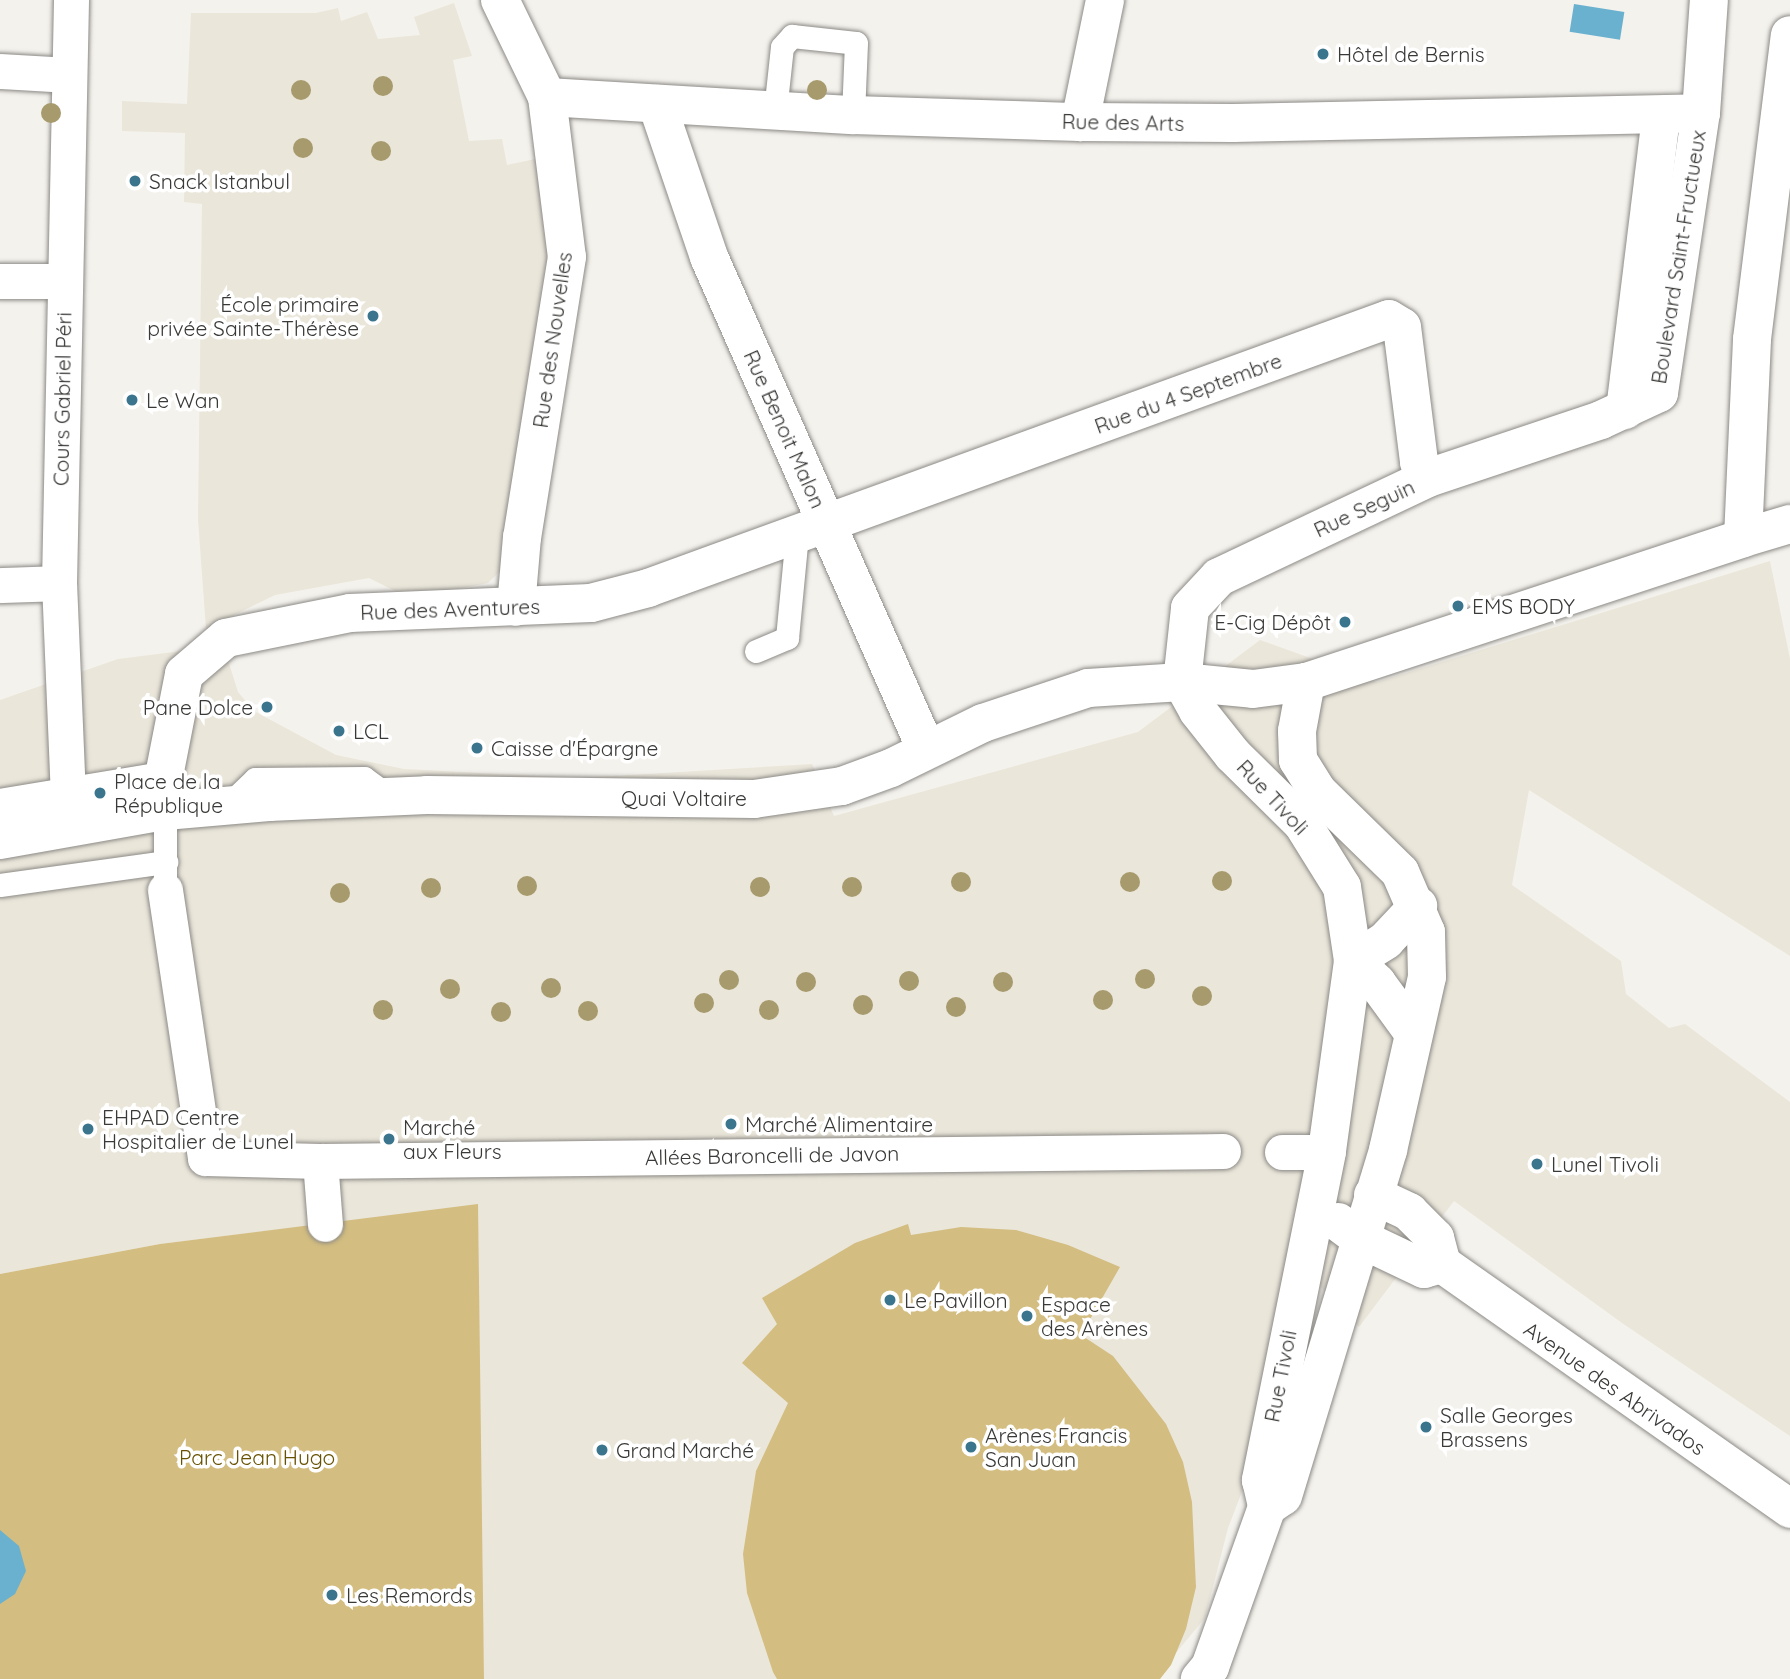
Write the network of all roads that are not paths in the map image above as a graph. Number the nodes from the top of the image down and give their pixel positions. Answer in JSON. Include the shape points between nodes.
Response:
{"nodes":[{"id":1,"x":71,"y":0,"type":"edge"},
{"id":2,"x":500,"y":0,"type":"edge"},
{"id":3,"x":1105,"y":0,"type":"edge"},
{"id":4,"x":1709,"y":0,"type":"edge"},
{"id":5,"x":1790,"y":35,"type":"edge"},
{"id":6,"x":0,"y":71,"type":"edge"},
{"id":7,"x":69,"y":75,"type":"junction"},
{"id":8,"x":547,"y":97,"type":"junction"},
{"id":9,"x":657,"y":104,"type":"junction"},
{"id":10,"x":775,"y":111,"type":"junction"},
{"id":11,"x":1700,"y":113,"type":"junction"},
{"id":12,"x":853,"y":115,"type":"junction"},
{"id":13,"x":1661,"y":116,"type":"junction"},
{"id":14,"x":1080,"y":121,"type":"junction"},
{"id":15,"x":0,"y":281,"type":"edge"},
{"id":16,"x":64,"y":281,"type":"junction"},
{"id":17,"x":1625,"y":410,"type":"junction"},
{"id":18,"x":1428,"y":478,"type":"junction"},
{"id":19,"x":1790,"y":524,"type":"edge"},
{"id":20,"x":813,"y":530,"type":"junction"},
{"id":21,"x":1744,"y":538,"type":"junction"},
{"id":22,"x":59,"y":583,"type":"junction"},
{"id":23,"x":0,"y":585,"type":"edge"},
{"id":24,"x":516,"y":607,"type":"junction"},
{"id":25,"x":756,"y":651,"type":"dead end"},
{"id":26,"x":1182,"y":682,"type":"junction"},
{"id":27,"x":1306,"y":682,"type":"junction"},
{"id":28,"x":926,"y":750,"type":"junction"},
{"id":29,"x":164,"y":796,"type":"junction"},
{"id":30,"x":68,"y":797,"type":"junction"},
{"id":31,"x":0,"y":808,"type":"edge"},
{"id":32,"x":0,"y":840,"type":"edge"},
{"id":33,"x":0,"y":886,"type":"edge"},
{"id":34,"x":166,"y":889,"type":"junction"},
{"id":35,"x":1418,"y":906,"type":"junction"},
{"id":36,"x":1353,"y":961,"type":"junction"},
{"id":37,"x":1412,"y":1031,"type":"junction"},
{"id":38,"x":1223,"y":1152,"type":"dead end"},
{"id":39,"x":1282,"y":1152,"type":"dead end"},
{"id":40,"x":1327,"y":1152,"type":"junction"},
{"id":41,"x":320,"y":1161,"type":"junction"},
{"id":42,"x":1373,"y":1195,"type":"junction"},
{"id":43,"x":1315,"y":1204,"type":"junction"},
{"id":44,"x":325,"y":1224,"type":"dead end"},
{"id":45,"x":1359,"y":1238,"type":"junction"},
{"id":46,"x":1442,"y":1264,"type":"junction"},
{"id":47,"x":1267,"y":1507,"type":"junction"},
{"id":48,"x":1790,"y":1509,"type":"edge"},
{"id":49,"x":1209,"y":1675,"type":"edge"}],
"edges":[{"from":1,"to":7,"type":"street","name":"Cours Gabriel Péri"},
{"from":2,"to":8,"type":"street","name":"Rue des Nouvelles"},
{"from":3,"to":14,"type":"street"},
{"from":4,"to":11,"type":"street","name":"Boulevard Saint-Fructueux"},
{"from":5,"to":21,"type":"street","via":[[1752,339]]},
{"from":6,"to":7,"type":"street"},
{"from":7,"to":16,"type":"street","name":"Cours Gabriel Péri"},
{"from":8,"to":9,"type":"street","name":"Rue des Arts"},
{"from":8,"to":24,"type":"street","name":"Rue des Nouvelles","via":[[567,257],[522,537]]},
{"from":9,"to":10,"type":"street","name":"Rue des Arts"},
{"from":9,"to":20,"type":"street","name":"Rue Benoit Malon","via":[[709,257]]},
{"from":10,"to":12,"type":"street","name":"Rue des Arts"},
{"from":10,"to":12,"type":"lane","via":[[782,47],[792,36],[856,43]]},
{"from":11,"to":13,"type":"street","name":"Rue des Arts"},
{"from":11,"to":17,"type":"street","name":"Boulevard Saint-Fructueux","via":[[1659,393]]},
{"from":12,"to":14,"type":"street","name":"Rue des Arts"},
{"from":13,"to":14,"type":"street","name":"Rue des Arts"},
{"from":13,"to":17,"type":"street","name":"Boulevard Saint-Fructueux"},
{"from":15,"to":16,"type":"street"},
{"from":16,"to":22,"type":"street","name":"Cours Gabriel Péri"},
{"from":17,"to":18,"type":"street","name":"Rue Seguin"},
{"from":18,"to":20,"type":"street","name":"Rue du 4 Septembre","via":[[1419,462],[1402,327],[1389,318]]},
{"from":18,"to":26,"type":"street","name":"Rue Seguin","via":[[1219,576],[1190,608]]},
{"from":19,"to":21,"type":"street","name":"Quai Voltaire"},
{"from":20,"to":24,"type":"street","name":"Rue des Aventures","via":[[591,603]]},
{"from":20,"to":25,"type":"lane","via":[[787,638]]},
{"from":20,"to":28,"type":"street","name":"Rue Benoit Malon"},
{"from":21,"to":27,"type":"street","name":"Quai Voltaire"},
{"from":22,"to":23,"type":"street"},
{"from":22,"to":30,"type":"street","name":"Cours Gabriel Péri"},
{"from":24,"to":29,"type":"street","name":"Rue des Aventures","via":[[350,613],[226,638],[184,674]]},
{"from":26,"to":27,"type":"street","name":"Quai Voltaire","via":[[1252,689]]},
{"from":26,"to":28,"type":"street","name":"Quai Voltaire","via":[[1088,688],[983,723]]},
{"from":26,"to":36,"type":"street","name":"Rue Tivoli","via":[[1233,755],[1302,823],[1342,887]]},
{"from":27,"to":35,"type":"street","name":"Rue Tivoli","via":[[1297,731],[1298,760],[1318,792],[1399,872]]},
{"from":28,"to":29,"type":"street","name":"Quai Voltaire","via":[[842,786],[754,799],[389,796],[225,809]]},
{"from":29,"to":30,"type":"street"},
{"from":29,"to":32,"type":"street"},
{"from":29,"to":34,"type":"lane"},
{"from":30,"to":31,"type":"street"},
{"from":33,"to":34,"type":"lane"},
{"from":34,"to":41,"type":"street","name":"Allées Baroncelli de Javon","via":[[205,1158]]},
{"from":35,"to":36,"type":"street","via":[[1386,940]]},
{"from":35,"to":37,"type":"street","name":"Rue Tivoli","via":[[1426,932],[1427,977]]},
{"from":36,"to":37,"type":"street","via":[[1377,983]]},
{"from":36,"to":40,"type":"street","name":"Rue Tivoli"},
{"from":37,"to":42,"type":"street","name":"Rue Tivoli","via":[[1388,1150]]},
{"from":38,"to":41,"type":"street","name":"Allées Baroncelli de Javon"},
{"from":39,"to":40,"type":"street"},
{"from":40,"to":43,"type":"street","name":"Rue Tivoli"},
{"from":41,"to":44,"type":"street"},
{"from":42,"to":43,"type":"street"},
{"from":42,"to":45,"type":"street","name":"Rue Tivoli"},
{"from":42,"to":46,"type":"street","via":[[1409,1212],[1435,1238]]},
{"from":43,"to":45,"type":"street"},
{"from":43,"to":47,"type":"street","name":"Rue Tivoli","via":[[1261,1480]]},
{"from":45,"to":46,"type":"street","via":[[1424,1269]]},
{"from":45,"to":47,"type":"street","name":"Rue Tivoli","via":[[1283,1496]]},
{"from":46,"to":48,"type":"street","name":"Avenue des Abrivados"},
{"from":47,"to":49,"type":"street","name":"Rue Tivoli"}]}
